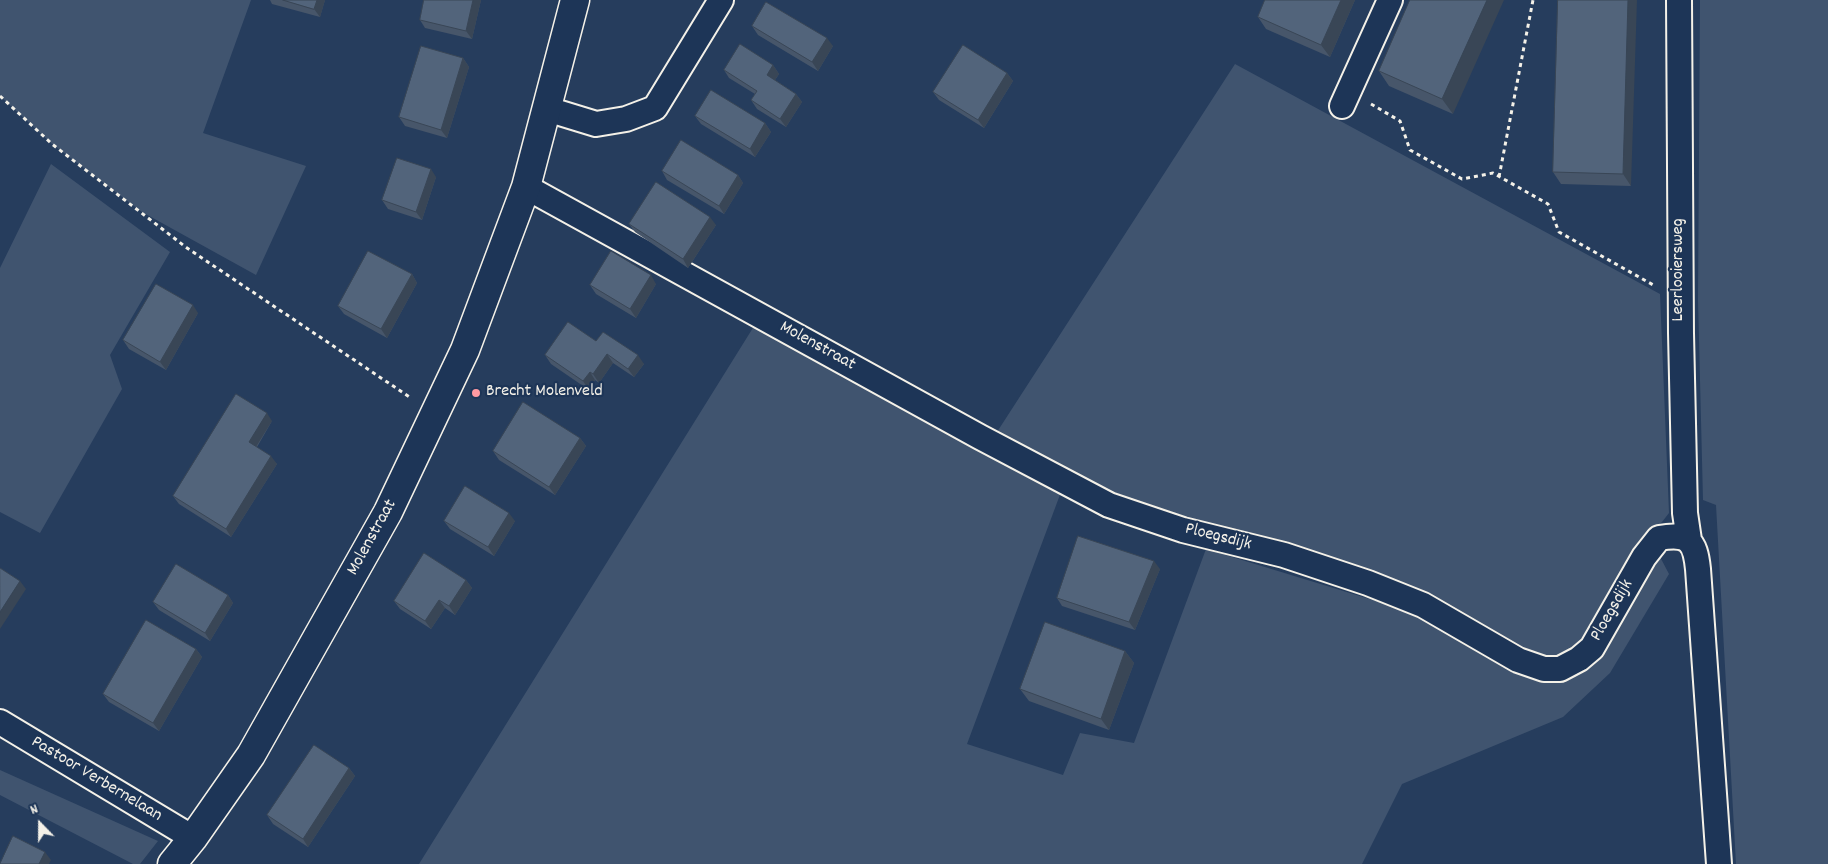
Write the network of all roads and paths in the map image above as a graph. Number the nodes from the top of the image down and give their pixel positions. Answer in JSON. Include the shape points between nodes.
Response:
{"nodes":[{"id":1,"x":575,"y":0,"type":"edge"},
{"id":2,"x":721,"y":0,"type":"edge"},
{"id":3,"x":1390,"y":0,"type":"edge"},
{"id":4,"x":1533,"y":0,"type":"edge"},
{"id":5,"x":1679,"y":0,"type":"edge"},
{"id":6,"x":0,"y":96,"type":"edge"},
{"id":7,"x":1346,"y":98,"type":"joint"},
{"id":8,"x":547,"y":109,"type":"junction"},
{"id":9,"x":1499,"y":177,"type":"junction"},
{"id":10,"x":526,"y":187,"type":"junction"},
{"id":11,"x":1680,"y":301,"type":"junction"},
{"id":12,"x":434,"y":413,"type":"junction"},
{"id":13,"x":1109,"y":505,"type":"joint"},
{"id":14,"x":1689,"y":540,"type":"junction"},
{"id":15,"x":0,"y":722,"type":"edge"},
{"id":16,"x":193,"y":838,"type":"junction"},
{"id":17,"x":172,"y":864,"type":"edge"},
{"id":18,"x":1719,"y":864,"type":"edge"}],
"edges":[{"from":1,"to":8,"type":"main road","name":"Molenstraat"},
{"from":2,"to":8,"type":"street","via":[[655,108],[626,119],[596,124]]},
{"from":3,"to":7,"type":"street"},
{"from":4,"to":9,"type":"path"},
{"from":5,"to":11,"type":"street","name":"Leerlooiersweg"},
{"from":6,"to":12,"type":"path","via":[[52,144],[187,248]]},
{"from":7,"to":9,"type":"path","via":[[1400,121],[1410,150],[1462,180],[1493,173]]},
{"from":8,"to":10,"type":"main road","name":"Molenstraat"},
{"from":9,"to":11,"type":"path","via":[[1548,204],[1559,232]]},
{"from":10,"to":12,"type":"main road","name":"Molenstraat","via":[[465,350]]},
{"from":10,"to":13,"type":"street","name":"Molenstraat"},
{"from":11,"to":14,"type":"street","name":"Leerlooiersweg","via":[[1685,513]]},
{"from":12,"to":16,"type":"main road","name":"Molenstraat","via":[[388,512],[251,755]]},
{"from":13,"to":14,"type":"street","name":"Ploegsdijk","via":[[1183,530],[1284,555],[1368,583],[1422,605],[1518,660],[1544,669],[1560,669],[1579,660],[1592,648],[1644,557],[1659,538],[1677,535]]},
{"from":14,"to":18,"type":"street","via":[[1696,551],[1698,569]]},
{"from":15,"to":16,"type":"street","name":"Pastoor Verbernelaan"},
{"from":16,"to":17,"type":"main road","name":"Molenstraat"}]}
